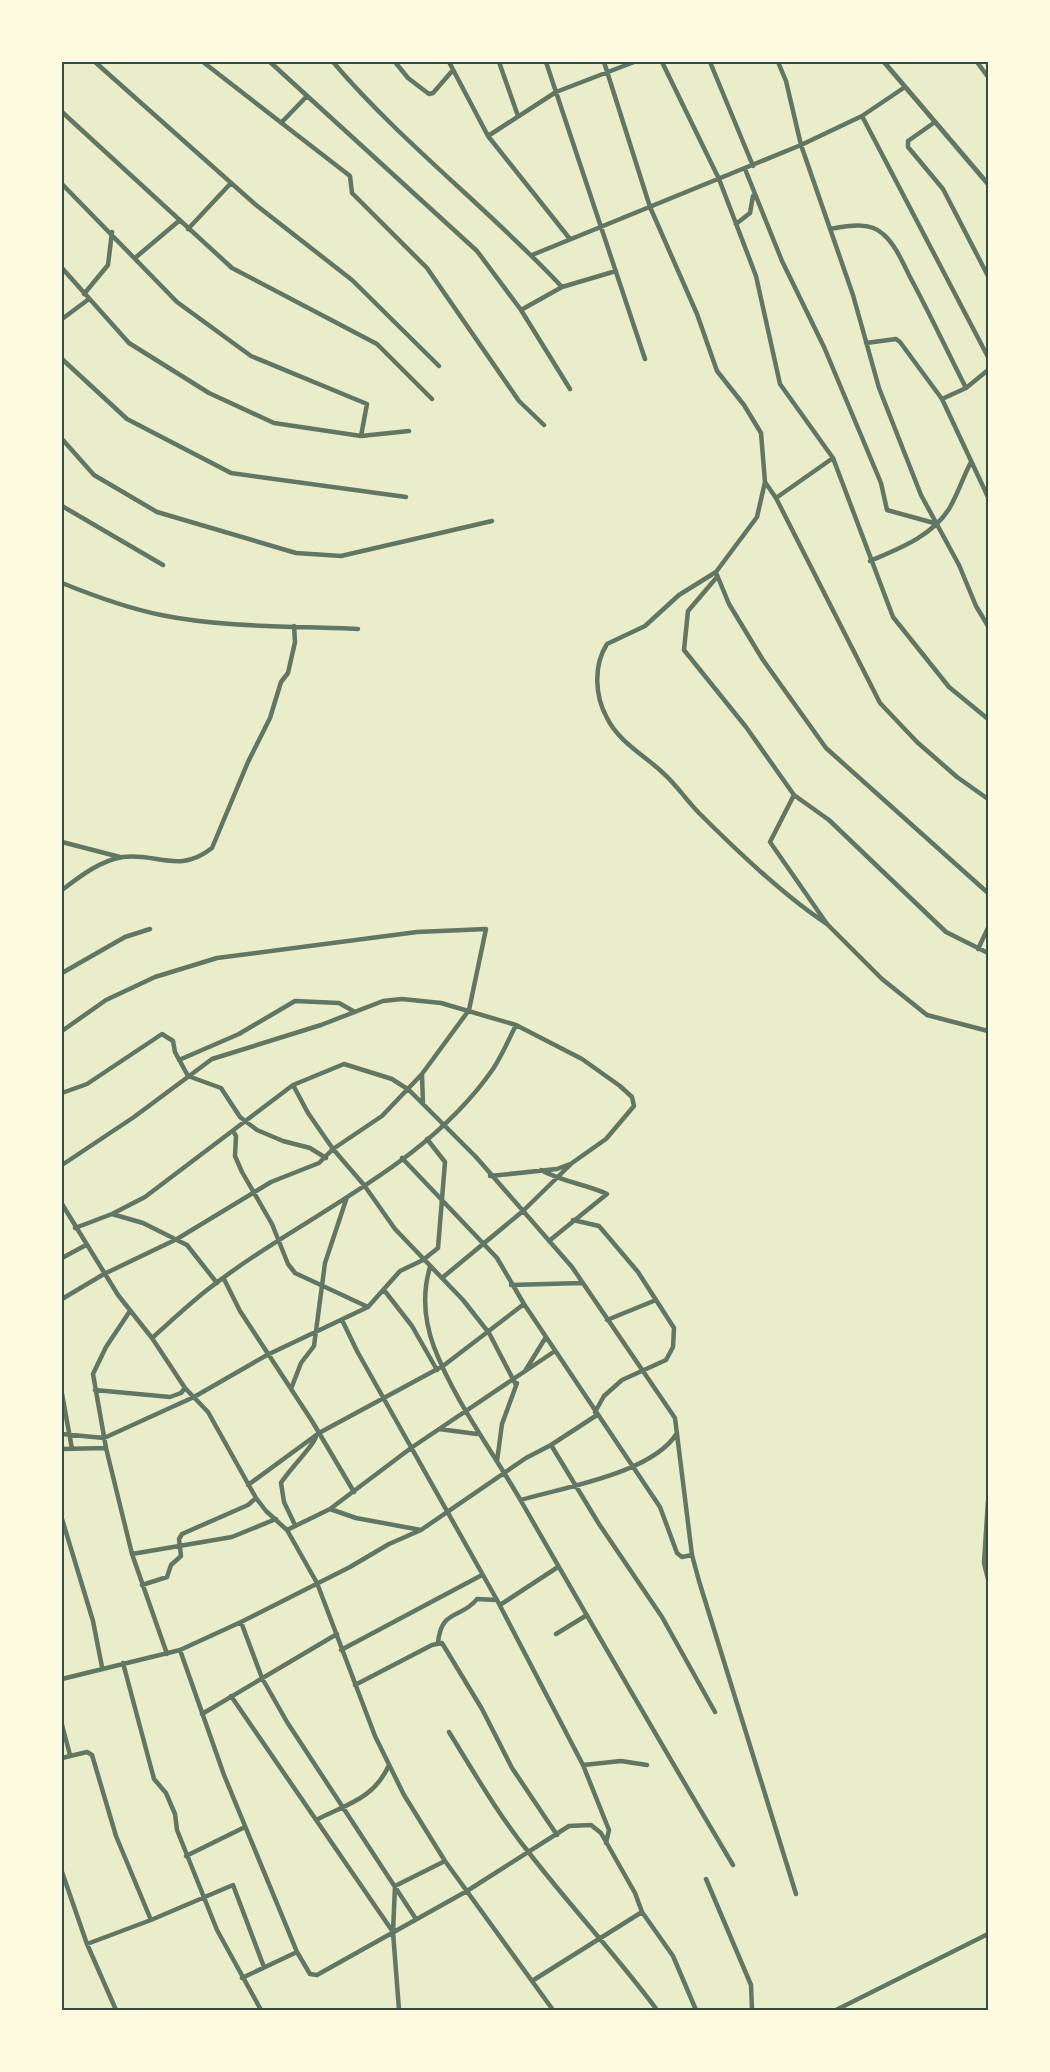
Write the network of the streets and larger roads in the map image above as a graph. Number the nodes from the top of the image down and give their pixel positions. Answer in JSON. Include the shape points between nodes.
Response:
{"nodes":[{"id":1,"x":95,"y":62,"type":"edge"},
{"id":2,"x":203,"y":62,"type":"edge"},
{"id":3,"x":270,"y":62,"type":"edge"},
{"id":4,"x":333,"y":62,"type":"edge"},
{"id":5,"x":395,"y":62,"type":"edge"},
{"id":6,"x":448,"y":62,"type":"edge"},
{"id":7,"x":499,"y":62,"type":"edge"},
{"id":8,"x":546,"y":62,"type":"edge"},
{"id":9,"x":604,"y":62,"type":"edge"},
{"id":10,"x":634,"y":62,"type":"edge"},
{"id":11,"x":662,"y":62,"type":"edge"},
{"id":12,"x":710,"y":62,"type":"edge"},
{"id":13,"x":778,"y":62,"type":"edge"},
{"id":14,"x":884,"y":62,"type":"edge"},
{"id":15,"x":977,"y":62,"type":"edge"},
{"id":16,"x":453,"y":70,"type":"junction"},
{"id":17,"x":607,"y":72,"type":"junction"},
{"id":18,"x":988,"y":77,"type":"edge"},
{"id":19,"x":905,"y":87,"type":"junction"},
{"id":20,"x":556,"y":92,"type":"junction"},
{"id":21,"x":307,"y":96,"type":"junction"},
{"id":22,"x":62,"y":112,"type":"edge"},
{"id":23,"x":518,"y":116,"type":"junction"},
{"id":24,"x":862,"y":116,"type":"junction"},
{"id":25,"x":935,"y":122,"type":"junction"},
{"id":26,"x":281,"y":123,"type":"junction"},
{"id":27,"x":488,"y":136,"type":"junction"},
{"id":28,"x":801,"y":145,"type":"junction"},
{"id":29,"x":753,"y":166,"type":"junction"},
{"id":30,"x":746,"y":169,"type":"junction"},
{"id":31,"x":719,"y":179,"type":"junction"},
{"id":32,"x":231,"y":183,"type":"junction"},
{"id":33,"x":62,"y":184,"type":"edge"},
{"id":34,"x":988,"y":184,"type":"edge"},
{"id":35,"x":752,"y":189,"type":"junction"},
{"id":36,"x":650,"y":207,"type":"junction"},
{"id":37,"x":180,"y":220,"type":"junction"},
{"id":38,"x":735,"y":224,"type":"junction"},
{"id":39,"x":602,"y":227,"type":"junction"},
{"id":40,"x":188,"y":229,"type":"junction"},
{"id":41,"x":830,"y":229,"type":"junction"},
{"id":42,"x":111,"y":232,"type":"junction"},
{"id":43,"x":570,"y":239,"type":"junction"},
{"id":44,"x":532,"y":255,"type":"junction"},
{"id":45,"x":135,"y":258,"type":"junction"},
{"id":46,"x":62,"y":268,"type":"edge"},
{"id":47,"x":616,"y":271,"type":"junction"},
{"id":48,"x":988,"y":276,"type":"edge"},
{"id":49,"x":562,"y":287,"type":"junction"},
{"id":50,"x":84,"y":294,"type":"junction"},
{"id":51,"x":89,"y":299,"type":"junction"},
{"id":52,"x":521,"y":310,"type":"junction"},
{"id":53,"x":62,"y":319,"type":"edge"},
{"id":54,"x":866,"y":343,"type":"junction"},
{"id":55,"x":988,"y":357,"type":"edge"},
{"id":56,"x":62,"y":359,"type":"edge"},
{"id":57,"x":645,"y":359,"type":"dead end"},
{"id":58,"x":439,"y":366,"type":"dead end"},
{"id":59,"x":988,"y":370,"type":"edge"},
{"id":60,"x":966,"y":388,"type":"junction"},
{"id":61,"x":570,"y":389,"type":"dead end"},
{"id":62,"x":432,"y":399,"type":"dead end"},
{"id":63,"x":942,"y":399,"type":"junction"},
{"id":64,"x":544,"y":425,"type":"dead end"},
{"id":65,"x":410,"y":431,"type":"dead end"},
{"id":66,"x":361,"y":436,"type":"junction"},
{"id":67,"x":62,"y":439,"type":"edge"},
{"id":68,"x":833,"y":458,"type":"junction"},
{"id":69,"x":971,"y":462,"type":"junction"},
{"id":70,"x":765,"y":482,"type":"junction"},
{"id":71,"x":406,"y":497,"type":"dead end"},
{"id":72,"x":988,"y":497,"type":"edge"},
{"id":73,"x":776,"y":498,"type":"junction"},
{"id":74,"x":62,"y":506,"type":"edge"},
{"id":75,"x":492,"y":520,"type":"dead end"},
{"id":76,"x":935,"y":524,"type":"junction"},
{"id":77,"x":870,"y":561,"type":"junction"},
{"id":78,"x":163,"y":565,"type":"dead end"},
{"id":79,"x":716,"y":574,"type":"junction"},
{"id":80,"x":62,"y":583,"type":"edge"},
{"id":81,"x":294,"y":626,"type":"junction"},
{"id":82,"x":988,"y":626,"type":"edge"},
{"id":83,"x":358,"y":629,"type":"dead end"},
{"id":84,"x":988,"y":718,"type":"edge"},
{"id":85,"x":794,"y":795,"type":"junction"},
{"id":86,"x":988,"y":799,"type":"edge"},
{"id":87,"x":62,"y":842,"type":"edge"},
{"id":88,"x":121,"y":857,"type":"junction"},
{"id":89,"x":62,"y":890,"type":"edge"},
{"id":90,"x":988,"y":893,"type":"edge"},
{"id":91,"x":827,"y":924,"type":"junction"},
{"id":92,"x":988,"y":928,"type":"edge"},
{"id":93,"x":150,"y":929,"type":"dead end"},
{"id":94,"x":978,"y":949,"type":"junction"},
{"id":95,"x":988,"y":953,"type":"edge"},
{"id":96,"x":62,"y":973,"type":"edge"},
{"id":97,"x":469,"y":1010,"type":"junction"},
{"id":98,"x":355,"y":1012,"type":"junction"},
{"id":99,"x":516,"y":1025,"type":"junction"},
{"id":100,"x":62,"y":1031,"type":"edge"},
{"id":101,"x":988,"y":1031,"type":"edge"},
{"id":102,"x":179,"y":1060,"type":"junction"},
{"id":103,"x":422,"y":1074,"type":"junction"},
{"id":104,"x":188,"y":1076,"type":"junction"},
{"id":105,"x":293,"y":1085,"type":"junction"},
{"id":106,"x":409,"y":1090,"type":"junction"},
{"id":107,"x":62,"y":1093,"type":"edge"},
{"id":108,"x":423,"y":1105,"type":"junction"},
{"id":109,"x":246,"y":1120,"type":"junction"},
{"id":110,"x":443,"y":1124,"type":"junction"},
{"id":111,"x":233,"y":1131,"type":"junction"},
{"id":112,"x":427,"y":1139,"type":"junction"},
{"id":113,"x":333,"y":1149,"type":"junction"},
{"id":114,"x":326,"y":1158,"type":"junction"},
{"id":115,"x":402,"y":1158,"type":"junction"},
{"id":116,"x":572,"y":1163,"type":"junction"},
{"id":117,"x":62,"y":1165,"type":"edge"},
{"id":118,"x":541,"y":1170,"type":"junction"},
{"id":119,"x":490,"y":1176,"type":"junction"},
{"id":120,"x":556,"y":1179,"type":"junction"},
{"id":121,"x":364,"y":1185,"type":"junction"},
{"id":122,"x":255,"y":1194,"type":"junction"},
{"id":123,"x":347,"y":1197,"type":"junction"},
{"id":124,"x":441,"y":1200,"type":"junction"},
{"id":125,"x":62,"y":1204,"type":"edge"},
{"id":126,"x":523,"y":1211,"type":"junction"},
{"id":127,"x":112,"y":1214,"type":"junction"},
{"id":128,"x":573,"y":1220,"type":"junction"},
{"id":129,"x":75,"y":1228,"type":"junction"},
{"id":130,"x":177,"y":1239,"type":"junction"},
{"id":131,"x":549,"y":1241,"type":"junction"},
{"id":132,"x":279,"y":1242,"type":"junction"},
{"id":133,"x":483,"y":1243,"type":"junction"},
{"id":134,"x":86,"y":1245,"type":"junction"},
{"id":135,"x":62,"y":1258,"type":"edge"},
{"id":136,"x":423,"y":1260,"type":"junction"},
{"id":137,"x":430,"y":1267,"type":"junction"},
{"id":138,"x":104,"y":1274,"type":"junction"},
{"id":139,"x":442,"y":1278,"type":"junction"},
{"id":140,"x":224,"y":1279,"type":"junction"},
{"id":141,"x":217,"y":1283,"type":"junction"},
{"id":142,"x":582,"y":1283,"type":"junction"},
{"id":143,"x":511,"y":1285,"type":"junction"},
{"id":144,"x":322,"y":1287,"type":"junction"},
{"id":145,"x":384,"y":1290,"type":"junction"},
{"id":146,"x":62,"y":1299,"type":"edge"},
{"id":147,"x":656,"y":1300,"type":"junction"},
{"id":148,"x":524,"y":1304,"type":"junction"},
{"id":149,"x":368,"y":1307,"type":"junction"},
{"id":150,"x":130,"y":1311,"type":"junction"},
{"id":151,"x":342,"y":1320,"type":"junction"},
{"id":152,"x":607,"y":1320,"type":"junction"},
{"id":153,"x":315,"y":1333,"type":"junction"},
{"id":154,"x":489,"y":1333,"type":"junction"},
{"id":155,"x":546,"y":1337,"type":"junction"},
{"id":156,"x":152,"y":1338,"type":"junction"},
{"id":157,"x":555,"y":1351,"type":"junction"},
{"id":158,"x":267,"y":1355,"type":"junction"},
{"id":159,"x":443,"y":1366,"type":"junction"},
{"id":160,"x":437,"y":1370,"type":"junction"},
{"id":161,"x":642,"y":1371,"type":"junction"},
{"id":162,"x":524,"y":1373,"type":"junction"},
{"id":163,"x":515,"y":1382,"type":"junction"},
{"id":164,"x":185,"y":1388,"type":"junction"},
{"id":165,"x":291,"y":1389,"type":"junction"},
{"id":166,"x":95,"y":1390,"type":"junction"},
{"id":167,"x":62,"y":1395,"type":"edge"},
{"id":168,"x":194,"y":1397,"type":"junction"},
{"id":169,"x":383,"y":1397,"type":"junction"},
{"id":170,"x":466,"y":1410,"type":"junction"},
{"id":171,"x":596,"y":1414,"type":"junction"},
{"id":172,"x":439,"y":1429,"type":"junction"},
{"id":173,"x":678,"y":1432,"type":"junction"},
{"id":174,"x":62,"y":1434,"type":"edge"},
{"id":175,"x":70,"y":1434,"type":"junction"},
{"id":176,"x":477,"y":1434,"type":"junction"},
{"id":177,"x":318,"y":1435,"type":"junction"},
{"id":178,"x":104,"y":1438,"type":"junction"},
{"id":179,"x":551,"y":1445,"type":"junction"},
{"id":180,"x":106,"y":1448,"type":"junction"},
{"id":181,"x":411,"y":1448,"type":"junction"},
{"id":182,"x":62,"y":1449,"type":"edge"},
{"id":183,"x":72,"y":1449,"type":"junction"},
{"id":184,"x":497,"y":1461,"type":"junction"},
{"id":185,"x":632,"y":1466,"type":"junction"},
{"id":186,"x":504,"y":1473,"type":"junction"},
{"id":187,"x":575,"y":1484,"type":"junction"},
{"id":188,"x":248,"y":1485,"type":"junction"},
{"id":189,"x":354,"y":1492,"type":"junction"},
{"id":190,"x":256,"y":1498,"type":"junction"},
{"id":191,"x":521,"y":1500,"type":"junction"},
{"id":192,"x":988,"y":1501,"type":"edge"},
{"id":193,"x":330,"y":1509,"type":"junction"},
{"id":194,"x":448,"y":1513,"type":"junction"},
{"id":195,"x":62,"y":1519,"type":"edge"},
{"id":196,"x":276,"y":1519,"type":"junction"},
{"id":197,"x":296,"y":1525,"type":"junction"},
{"id":198,"x":287,"y":1530,"type":"junction"},
{"id":199,"x":421,"y":1530,"type":"junction"},
{"id":200,"x":180,"y":1545,"type":"junction"},
{"id":201,"x":132,"y":1554,"type":"junction"},
{"id":202,"x":692,"y":1555,"type":"junction"},
{"id":203,"x":558,"y":1567,"type":"junction"},
{"id":204,"x":482,"y":1575,"type":"junction"},
{"id":205,"x":988,"y":1579,"type":"edge"},
{"id":206,"x":317,"y":1582,"type":"junction"},
{"id":207,"x":142,"y":1585,"type":"junction"},
{"id":208,"x":497,"y":1600,"type":"junction"},
{"id":209,"x":500,"y":1605,"type":"junction"},
{"id":210,"x":587,"y":1615,"type":"junction"},
{"id":211,"x":241,"y":1622,"type":"junction"},
{"id":212,"x":337,"y":1634,"type":"junction"},
{"id":213,"x":556,"y":1634,"type":"dead end"},
{"id":214,"x":438,"y":1643,"type":"junction"},
{"id":215,"x":180,"y":1650,"type":"junction"},
{"id":216,"x":341,"y":1650,"type":"junction"},
{"id":217,"x":166,"y":1654,"type":"junction"},
{"id":218,"x":123,"y":1663,"type":"junction"},
{"id":219,"x":102,"y":1667,"type":"junction"},
{"id":220,"x":262,"y":1678,"type":"junction"},
{"id":221,"x":62,"y":1679,"type":"edge"},
{"id":222,"x":355,"y":1685,"type":"junction"},
{"id":223,"x":231,"y":1696,"type":"junction"},
{"id":224,"x":715,"y":1712,"type":"dead end"},
{"id":225,"x":202,"y":1714,"type":"junction"},
{"id":226,"x":62,"y":1725,"type":"edge"},
{"id":227,"x":450,"y":1732,"type":"dead end"},
{"id":228,"x":70,"y":1755,"type":"junction"},
{"id":229,"x":62,"y":1758,"type":"edge"},
{"id":230,"x":389,"y":1765,"type":"junction"},
{"id":231,"x":583,"y":1765,"type":"junction"},
{"id":232,"x":647,"y":1765,"type":"dead end"},
{"id":233,"x":344,"y":1806,"type":"junction"},
{"id":234,"x":316,"y":1820,"type":"junction"},
{"id":235,"x":245,"y":1827,"type":"junction"},
{"id":236,"x":557,"y":1835,"type":"junction"},
{"id":237,"x":606,"y":1843,"type":"junction"},
{"id":238,"x":528,"y":1853,"type":"junction"},
{"id":239,"x":186,"y":1856,"type":"junction"},
{"id":240,"x":445,"y":1861,"type":"junction"},
{"id":241,"x":733,"y":1865,"type":"dead end"},
{"id":242,"x":62,"y":1872,"type":"edge"},
{"id":243,"x":706,"y":1879,"type":"dead end"},
{"id":244,"x":395,"y":1886,"type":"junction"},
{"id":245,"x":467,"y":1891,"type":"junction"},
{"id":246,"x":796,"y":1894,"type":"dead end"},
{"id":247,"x":202,"y":1898,"type":"junction"},
{"id":248,"x":642,"y":1912,"type":"junction"},
{"id":249,"x":416,"y":1919,"type":"junction"},
{"id":250,"x":151,"y":1920,"type":"junction"},
{"id":251,"x":393,"y":1932,"type":"junction"},
{"id":252,"x":988,"y":1934,"type":"edge"},
{"id":253,"x":600,"y":1939,"type":"junction"},
{"id":254,"x":87,"y":1944,"type":"junction"},
{"id":255,"x":297,"y":1952,"type":"junction"},
{"id":256,"x":264,"y":1967,"type":"junction"},
{"id":257,"x":242,"y":1978,"type":"junction"},
{"id":258,"x":532,"y":1981,"type":"junction"},
{"id":259,"x":116,"y":2010,"type":"edge"},
{"id":260,"x":261,"y":2010,"type":"edge"},
{"id":261,"x":399,"y":2010,"type":"edge"},
{"id":262,"x":553,"y":2010,"type":"edge"},
{"id":263,"x":657,"y":2010,"type":"edge"},
{"id":264,"x":696,"y":2010,"type":"edge"},
{"id":265,"x":752,"y":2010,"type":"edge"},
{"id":266,"x":836,"y":2010,"type":"edge"}],
"edges":[{"from":1,"to":32,"type":"street"},
{"from":2,"to":26,"type":"street"},
{"from":3,"to":21,"type":"street"},
{"from":4,"to":44,"type":"street","via":[[417,148]]},
{"from":5,"to":16,"type":"street","via":[[429,94]]},
{"from":6,"to":16,"type":"street"},
{"from":7,"to":23,"type":"street"},
{"from":8,"to":20,"type":"street"},
{"from":9,"to":17,"type":"street"},
{"from":10,"to":17,"type":"street"},
{"from":11,"to":31,"type":"street"},
{"from":12,"to":29,"type":"street"},
{"from":13,"to":28,"type":"street"},
{"from":14,"to":19,"type":"street"},
{"from":15,"to":18,"type":"street"},
{"from":16,"to":27,"type":"street"},
{"from":17,"to":20,"type":"street"},
{"from":17,"to":36,"type":"street"},
{"from":19,"to":24,"type":"street"},
{"from":19,"to":25,"type":"street"},
{"from":20,"to":23,"type":"street"},
{"from":20,"to":39,"type":"street"},
{"from":21,"to":26,"type":"street"},
{"from":21,"to":52,"type":"street","via":[[477,251]]},
{"from":22,"to":37,"type":"street"},
{"from":23,"to":27,"type":"street"},
{"from":24,"to":28,"type":"street"},
{"from":24,"to":55,"type":"street"},
{"from":25,"to":34,"type":"street"},
{"from":25,"to":48,"type":"street","via":[[908,141],[908,147],[943,189]]},
{"from":26,"to":64,"type":"street","via":[[350,176],[352,193],[427,268],[519,401]]},
{"from":27,"to":43,"type":"street"},
{"from":28,"to":29,"type":"street"},
{"from":28,"to":41,"type":"street"},
{"from":29,"to":30,"type":"street"},
{"from":30,"to":31,"type":"street"},
{"from":30,"to":35,"type":"street"},
{"from":31,"to":36,"type":"street"},
{"from":31,"to":38,"type":"street"},
{"from":32,"to":40,"type":"street"},
{"from":32,"to":58,"type":"street","via":[[352,280]]},
{"from":33,"to":42,"type":"street"},
{"from":35,"to":38,"type":"street","via":[[750,213]]},
{"from":35,"to":76,"type":"street","via":[[824,347],[881,483],[887,510]]},
{"from":36,"to":39,"type":"street"},
{"from":36,"to":70,"type":"street","via":[[697,314],[717,371],[761,433]]},
{"from":37,"to":40,"type":"street"},
{"from":37,"to":45,"type":"street"},
{"from":38,"to":68,"type":"street","via":[[756,276],[780,384]]},
{"from":39,"to":43,"type":"street"},
{"from":39,"to":47,"type":"street"},
{"from":40,"to":62,"type":"street","via":[[232,268],[377,344]]},
{"from":41,"to":54,"type":"street"},
{"from":41,"to":60,"type":"street","via":[[868,226],[883,233],[902,261]]},
{"from":42,"to":45,"type":"street"},
{"from":42,"to":50,"type":"street","via":[[108,265]]},
{"from":43,"to":44,"type":"street"},
{"from":44,"to":49,"type":"street"},
{"from":45,"to":66,"type":"street","via":[[177,302],[251,356],[368,404]]},
{"from":46,"to":50,"type":"street"},
{"from":47,"to":49,"type":"street"},
{"from":47,"to":57,"type":"street"},
{"from":49,"to":52,"type":"street"},
{"from":50,"to":51,"type":"street"},
{"from":51,"to":53,"type":"street"},
{"from":51,"to":66,"type":"street","via":[[129,343],[209,393],[274,423]]},
{"from":52,"to":61,"type":"street"},
{"from":54,"to":63,"type":"street","via":[[898,340]]},
{"from":54,"to":76,"type":"street","via":[[892,421]]},
{"from":56,"to":71,"type":"street","via":[[127,419],[231,473]]},
{"from":59,"to":60,"type":"street"},
{"from":60,"to":63,"type":"street"},
{"from":63,"to":69,"type":"street"},
{"from":65,"to":66,"type":"street"},
{"from":67,"to":75,"type":"street","via":[[94,475],[157,512],[296,554],[341,556]]},
{"from":68,"to":73,"type":"street"},
{"from":68,"to":77,"type":"street"},
{"from":69,"to":72,"type":"street"},
{"from":69,"to":76,"type":"street","via":[[951,505]]},
{"from":70,"to":73,"type":"street"},
{"from":70,"to":79,"type":"street","via":[[757,517]]},
{"from":73,"to":86,"type":"street","via":[[880,703],[917,742]]},
{"from":74,"to":78,"type":"street"},
{"from":76,"to":77,"type":"street","via":[[918,538]]},
{"from":76,"to":82,"type":"street"},
{"from":77,"to":84,"type":"street","via":[[893,617],[949,687]]},
{"from":79,"to":85,"type":"street","via":[[688,611],[684,650]]},
{"from":79,"to":90,"type":"street","via":[[763,660],[826,748]]},
{"from":79,"to":91,"type":"street","via":[[679,595],[645,626],[607,644],[597,682],[602,706],[620,737],[663,772],[722,834],[808,912]]},
{"from":80,"to":81,"type":"street","via":[[110,602],[162,615]]},
{"from":81,"to":83,"type":"street"},
{"from":81,"to":88,"type":"street","via":[[295,642],[288,673],[212,848],[174,863]]},
{"from":85,"to":91,"type":"street","via":[[770,842]]},
{"from":85,"to":94,"type":"street","via":[[829,820],[946,932]]},
{"from":87,"to":88,"type":"street"},
{"from":88,"to":89,"type":"street","via":[[84,873]]},
{"from":91,"to":101,"type":"street","via":[[882,979],[927,1015]]},
{"from":92,"to":94,"type":"street"},
{"from":93,"to":96,"type":"street","via":[[125,937]]},
{"from":94,"to":95,"type":"street"},
{"from":97,"to":98,"type":"street","via":[[402,999],[383,1001]]},
{"from":97,"to":99,"type":"street"},
{"from":97,"to":100,"type":"street","via":[[486,929],[417,932],[217,958],[155,977],[106,1000]]},
{"from":97,"to":103,"type":"street"},
{"from":98,"to":102,"type":"street","via":[[339,1003],[296,1001],[239,1034]]},
{"from":98,"to":104,"type":"street","via":[[212,1059]]},
{"from":99,"to":110,"type":"street","via":[[493,1068]]},
{"from":99,"to":116,"type":"street","via":[[582,1059],[634,1101],[633,1110],[606,1139]]},
{"from":102,"to":104,"type":"street"},
{"from":102,"to":107,"type":"street","via":[[173,1041],[162,1034],[87,1084]]},
{"from":103,"to":106,"type":"street"},
{"from":103,"to":108,"type":"street"},
{"from":104,"to":109,"type":"street","via":[[222,1088]]},
{"from":104,"to":117,"type":"street"},
{"from":105,"to":106,"type":"street","via":[[346,1064],[392,1078]]},
{"from":105,"to":109,"type":"street"},
{"from":105,"to":113,"type":"street"},
{"from":106,"to":108,"type":"street"},
{"from":106,"to":113,"type":"street","via":[[374,1123]]},
{"from":108,"to":110,"type":"street"},
{"from":109,"to":111,"type":"street"},
{"from":109,"to":114,"type":"street","via":[[257,1130],[310,1148]]},
{"from":110,"to":112,"type":"street"},
{"from":110,"to":119,"type":"street"},
{"from":111,"to":122,"type":"street","via":[[235,1156]]},
{"from":111,"to":127,"type":"street","via":[[146,1197]]},
{"from":112,"to":115,"type":"street"},
{"from":112,"to":124,"type":"street","via":[[445,1162]]},
{"from":113,"to":114,"type":"street"},
{"from":113,"to":121,"type":"street"},
{"from":114,"to":122,"type":"street","via":[[272,1182]]},
{"from":115,"to":121,"type":"street"},
{"from":115,"to":124,"type":"street"},
{"from":116,"to":118,"type":"street"},
{"from":116,"to":120,"type":"street"},
{"from":118,"to":119,"type":"street"},
{"from":118,"to":120,"type":"street"},
{"from":119,"to":126,"type":"street"},
{"from":120,"to":126,"type":"street"},
{"from":120,"to":128,"type":"street","via":[[607,1194]]},
{"from":121,"to":123,"type":"street"},
{"from":121,"to":136,"type":"street"},
{"from":122,"to":130,"type":"street"},
{"from":122,"to":132,"type":"street"},
{"from":123,"to":132,"type":"street"},
{"from":123,"to":144,"type":"street","via":[[328,1250]]},
{"from":124,"to":133,"type":"street"},
{"from":124,"to":136,"type":"street","via":[[438,1248]]},
{"from":125,"to":129,"type":"street"},
{"from":126,"to":131,"type":"street"},
{"from":126,"to":133,"type":"street"},
{"from":127,"to":129,"type":"street"},
{"from":127,"to":130,"type":"street"},
{"from":128,"to":131,"type":"street"},
{"from":128,"to":147,"type":"street","via":[[600,1226]]},
{"from":129,"to":134,"type":"street"},
{"from":130,"to":138,"type":"street"},
{"from":130,"to":141,"type":"street","via":[[190,1248]]},
{"from":131,"to":142,"type":"street"},
{"from":132,"to":140,"type":"street"},
{"from":132,"to":144,"type":"street","via":[[296,1273]]},
{"from":133,"to":139,"type":"street"},
{"from":133,"to":143,"type":"street","via":[[497,1258]]},
{"from":134,"to":135,"type":"street"},
{"from":134,"to":138,"type":"street"},
{"from":136,"to":137,"type":"street"},
{"from":136,"to":145,"type":"street","via":[[400,1270]]},
{"from":137,"to":139,"type":"street"},
{"from":137,"to":159,"type":"street","via":[[425,1313]]},
{"from":138,"to":146,"type":"street"},
{"from":138,"to":150,"type":"street"},
{"from":139,"to":154,"type":"street"},
{"from":140,"to":141,"type":"street"},
{"from":140,"to":158,"type":"street"},
{"from":141,"to":156,"type":"street"},
{"from":142,"to":143,"type":"street"},
{"from":142,"to":152,"type":"street"},
{"from":143,"to":148,"type":"street"},
{"from":144,"to":149,"type":"street"},
{"from":144,"to":153,"type":"street"},
{"from":145,"to":149,"type":"street"},
{"from":145,"to":160,"type":"street","via":[[412,1326]]},
{"from":147,"to":152,"type":"street"},
{"from":147,"to":161,"type":"street","via":[[674,1328],[673,1347],[666,1360]]},
{"from":148,"to":154,"type":"street"},
{"from":148,"to":155,"type":"street"},
{"from":149,"to":151,"type":"street"},
{"from":150,"to":156,"type":"street"},
{"from":150,"to":166,"type":"street","via":[[95,1366]]},
{"from":151,"to":153,"type":"street"},
{"from":151,"to":169,"type":"street"},
{"from":152,"to":161,"type":"street"},
{"from":153,"to":158,"type":"street"},
{"from":153,"to":165,"type":"street","via":[[314,1346],[301,1363]]},
{"from":154,"to":159,"type":"street"},
{"from":154,"to":163,"type":"street"},
{"from":155,"to":157,"type":"street"},
{"from":155,"to":162,"type":"street"},
{"from":156,"to":164,"type":"street"},
{"from":157,"to":162,"type":"street"},
{"from":157,"to":171,"type":"street"},
{"from":158,"to":165,"type":"street"},
{"from":158,"to":168,"type":"street"},
{"from":159,"to":160,"type":"street"},
{"from":159,"to":170,"type":"street"},
{"from":160,"to":169,"type":"street"},
{"from":161,"to":171,"type":"street","via":[[611,1389]]},
{"from":161,"to":173,"type":"street","via":[[675,1418]]},
{"from":162,"to":163,"type":"street"},
{"from":163,"to":170,"type":"street"},
{"from":163,"to":184,"type":"street","via":[[502,1424]]},
{"from":164,"to":166,"type":"street","via":[[170,1397]]},
{"from":164,"to":168,"type":"street"},
{"from":165,"to":177,"type":"street"},
{"from":166,"to":178,"type":"street"},
{"from":167,"to":175,"type":"street"},
{"from":168,"to":178,"type":"street"},
{"from":168,"to":188,"type":"street","via":[[208,1412]]},
{"from":169,"to":177,"type":"street"},
{"from":169,"to":181,"type":"street"},
{"from":170,"to":172,"type":"street"},
{"from":170,"to":176,"type":"street"},
{"from":171,"to":179,"type":"street"},
{"from":171,"to":185,"type":"street"},
{"from":172,"to":176,"type":"street"},
{"from":172,"to":181,"type":"street"},
{"from":173,"to":185,"type":"street","via":[[665,1449]]},
{"from":173,"to":202,"type":"street"},
{"from":174,"to":175,"type":"street"},
{"from":175,"to":178,"type":"street"},
{"from":175,"to":183,"type":"street"},
{"from":176,"to":184,"type":"street"},
{"from":177,"to":188,"type":"street"},
{"from":177,"to":189,"type":"street"},
{"from":177,"to":197,"type":"street","via":[[281,1483],[284,1502]]},
{"from":178,"to":180,"type":"street"},
{"from":179,"to":186,"type":"street"},
{"from":179,"to":187,"type":"street"},
{"from":180,"to":183,"type":"street"},
{"from":180,"to":201,"type":"street"},
{"from":181,"to":189,"type":"street"},
{"from":181,"to":194,"type":"street"},
{"from":182,"to":183,"type":"street"},
{"from":184,"to":186,"type":"street"},
{"from":185,"to":187,"type":"street"},
{"from":185,"to":202,"type":"street","via":[[660,1507],[679,1555]]},
{"from":186,"to":191,"type":"street"},
{"from":186,"to":194,"type":"street"},
{"from":187,"to":191,"type":"street"},
{"from":187,"to":224,"type":"street","via":[[662,1617]]},
{"from":188,"to":190,"type":"street"},
{"from":189,"to":193,"type":"street"},
{"from":190,"to":196,"type":"street"},
{"from":190,"to":200,"type":"street","via":[[182,1534]]},
{"from":191,"to":203,"type":"street"},
{"from":192,"to":205,"type":"street","via":[[984,1563]]},
{"from":193,"to":197,"type":"street"},
{"from":193,"to":199,"type":"street"},
{"from":194,"to":199,"type":"street"},
{"from":194,"to":204,"type":"street"},
{"from":195,"to":219,"type":"street","via":[[93,1621]]},
{"from":196,"to":198,"type":"street"},
{"from":196,"to":200,"type":"street","via":[[232,1537]]},
{"from":197,"to":198,"type":"street"},
{"from":198,"to":206,"type":"street"},
{"from":199,"to":206,"type":"street"},
{"from":200,"to":201,"type":"street"},
{"from":200,"to":207,"type":"street","via":[[181,1556],[171,1565],[167,1577]]},
{"from":201,"to":207,"type":"street"},
{"from":202,"to":246,"type":"street"},
{"from":203,"to":209,"type":"street"},
{"from":203,"to":210,"type":"street"},
{"from":204,"to":208,"type":"street"},
{"from":204,"to":216,"type":"street"},
{"from":206,"to":211,"type":"street"},
{"from":206,"to":212,"type":"street"},
{"from":207,"to":217,"type":"street"},
{"from":208,"to":209,"type":"street"},
{"from":208,"to":214,"type":"street","via":[[477,1599],[471,1607],[448,1617]]},
{"from":209,"to":231,"type":"street"},
{"from":210,"to":213,"type":"street"},
{"from":210,"to":241,"type":"street"},
{"from":211,"to":215,"type":"street"},
{"from":211,"to":220,"type":"street"},
{"from":212,"to":216,"type":"street"},
{"from":212,"to":220,"type":"street"},
{"from":214,"to":222,"type":"street"},
{"from":214,"to":236,"type":"street","via":[[461,1673],[512,1768]]},
{"from":215,"to":217,"type":"street"},
{"from":215,"to":225,"type":"street"},
{"from":216,"to":222,"type":"street"},
{"from":217,"to":218,"type":"street"},
{"from":218,"to":219,"type":"street"},
{"from":218,"to":239,"type":"street","via":[[154,1779],[166,1793]]},
{"from":219,"to":221,"type":"street"},
{"from":220,"to":223,"type":"street"},
{"from":220,"to":233,"type":"street"},
{"from":222,"to":230,"type":"street"},
{"from":223,"to":225,"type":"street"},
{"from":223,"to":234,"type":"street"},
{"from":225,"to":235,"type":"street"},
{"from":226,"to":228,"type":"street"},
{"from":227,"to":238,"type":"street"},
{"from":228,"to":229,"type":"street"},
{"from":228,"to":250,"type":"street","via":[[92,1755],[116,1836]]},
{"from":230,"to":233,"type":"street","via":[[376,1789]]},
{"from":230,"to":240,"type":"street"},
{"from":231,"to":232,"type":"street","via":[[624,1761]]},
{"from":231,"to":237,"type":"street","via":[[609,1830]]},
{"from":233,"to":234,"type":"street"},
{"from":233,"to":244,"type":"street"},
{"from":234,"to":251,"type":"street"},
{"from":235,"to":239,"type":"street"},
{"from":235,"to":255,"type":"street"},
{"from":236,"to":237,"type":"street","via":[[574,1824],[586,1824],[602,1833]]},
{"from":236,"to":238,"type":"street"},
{"from":237,"to":248,"type":"street"},
{"from":238,"to":245,"type":"street"},
{"from":238,"to":253,"type":"street"},
{"from":239,"to":247,"type":"street"},
{"from":240,"to":244,"type":"street"},
{"from":240,"to":245,"type":"street"},
{"from":242,"to":254,"type":"street"},
{"from":243,"to":265,"type":"street","via":[[751,1985]]},
{"from":244,"to":249,"type":"street"},
{"from":244,"to":251,"type":"street"},
{"from":245,"to":249,"type":"street"},
{"from":245,"to":258,"type":"street"},
{"from":247,"to":250,"type":"street"},
{"from":247,"to":256,"type":"street","via":[[234,1886]]},
{"from":247,"to":257,"type":"street"},
{"from":248,"to":253,"type":"street"},
{"from":248,"to":264,"type":"street","via":[[673,1956]]},
{"from":249,"to":251,"type":"street"},
{"from":250,"to":254,"type":"street"},
{"from":251,"to":255,"type":"street","via":[[317,1975],[310,1974]]},
{"from":251,"to":261,"type":"street"},
{"from":252,"to":266,"type":"street"},
{"from":253,"to":258,"type":"street"},
{"from":253,"to":263,"type":"street"},
{"from":254,"to":259,"type":"street"},
{"from":255,"to":256,"type":"street"},
{"from":256,"to":257,"type":"street"},
{"from":257,"to":260,"type":"street"},
{"from":258,"to":262,"type":"street"}]}
